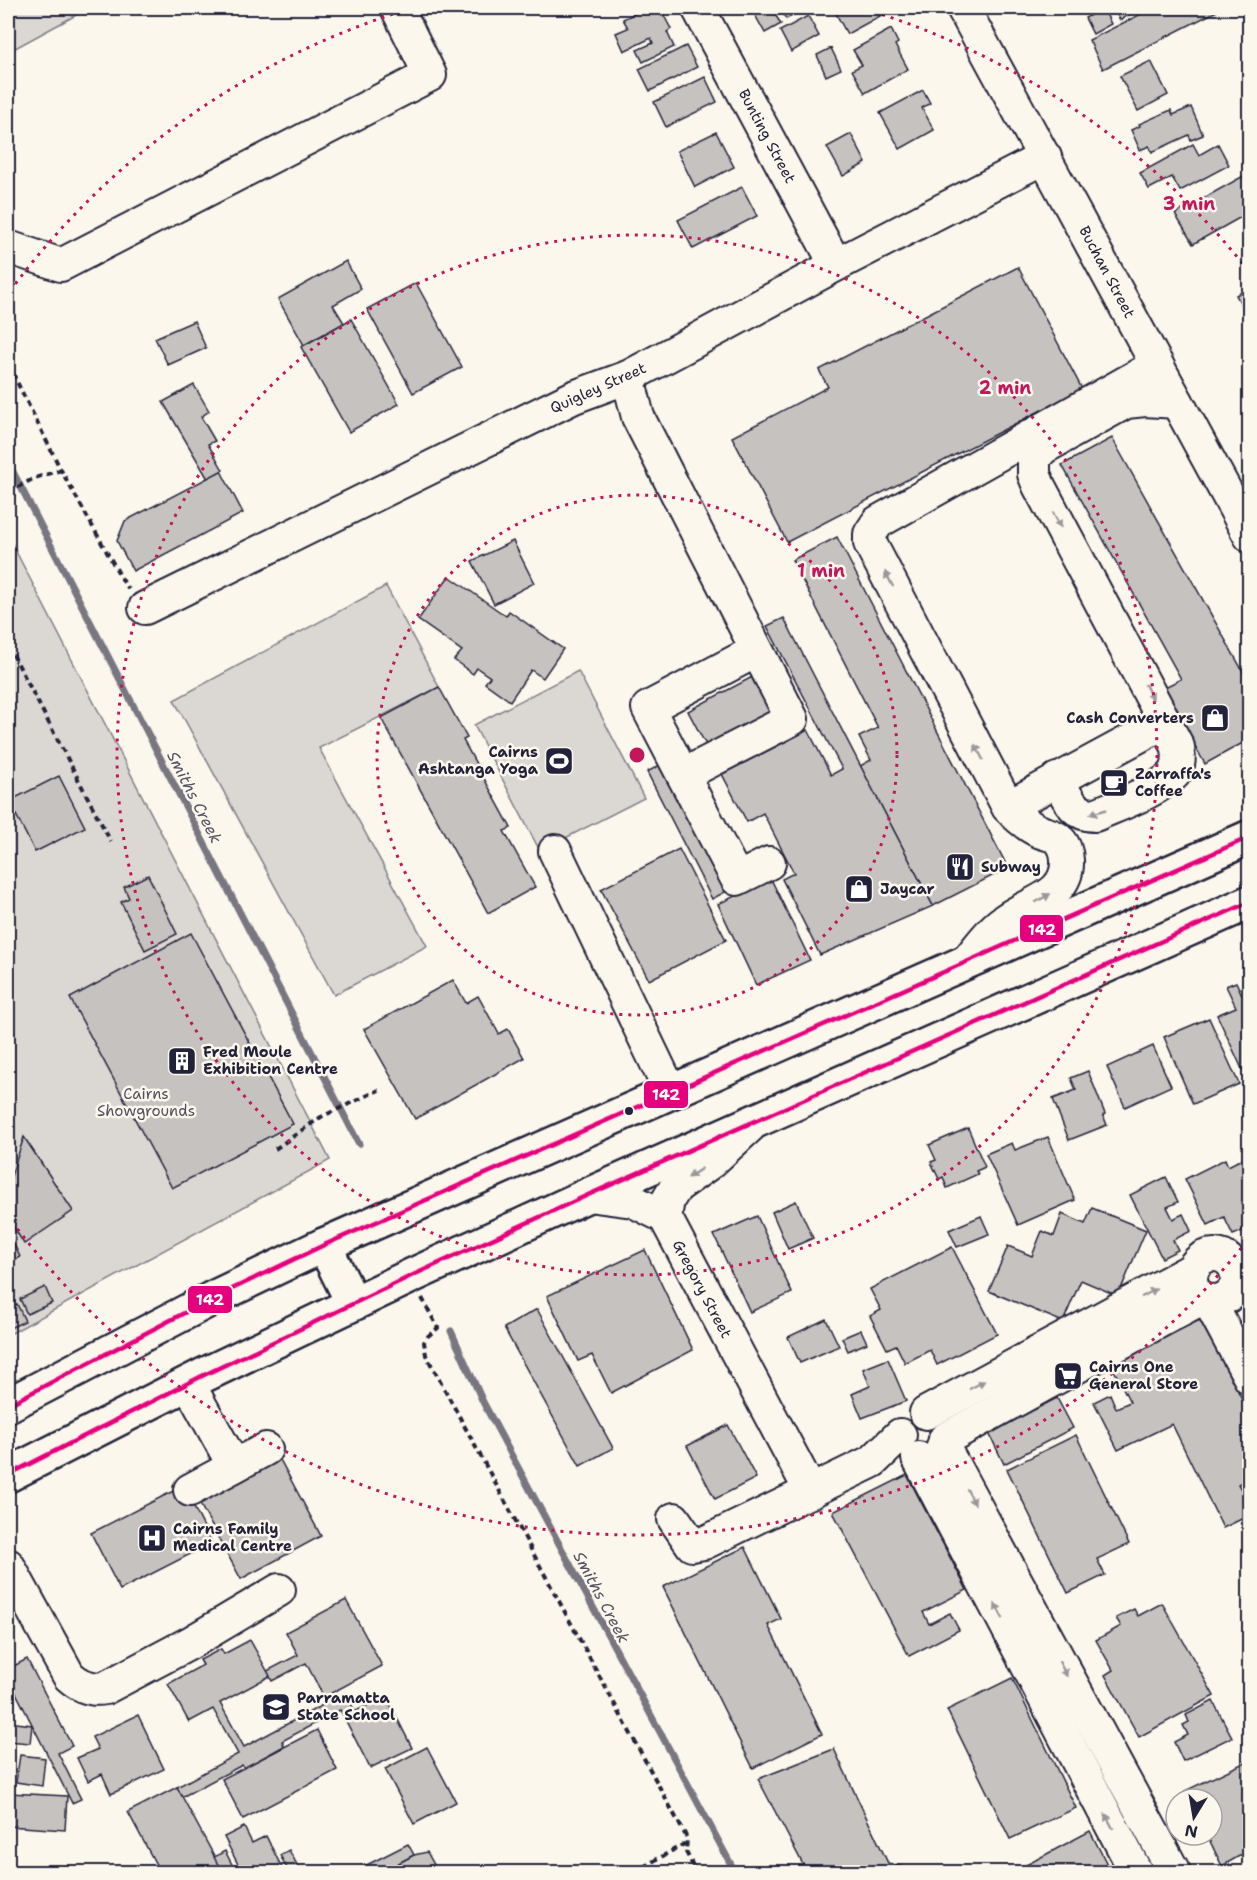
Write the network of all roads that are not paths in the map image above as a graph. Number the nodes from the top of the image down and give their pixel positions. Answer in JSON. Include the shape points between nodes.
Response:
{"nodes":[{"id":1,"x":397,"y":8,"type":"edge"},
{"id":2,"x":698,"y":8,"type":"edge"},
{"id":3,"x":963,"y":8,"type":"edge"},
{"id":4,"x":1045,"y":157,"type":"junction"},
{"id":5,"x":8,"y":248,"type":"edge"},
{"id":6,"x":836,"y":265,"type":"junction"},
{"id":7,"x":1157,"y":365,"type":"junction"},
{"id":8,"x":628,"y":377,"type":"junction"},
{"id":9,"x":1177,"y":402,"type":"junction"},
{"id":10,"x":990,"y":459,"type":"junction"},
{"id":11,"x":1034,"y":474,"type":"junction"},
{"id":12,"x":1250,"y":536,"type":"edge"},
{"id":13,"x":145,"y":608,"type":"road end"},
{"id":14,"x":756,"y":651,"type":"junction"},
{"id":15,"x":1165,"y":722,"type":"junction"},
{"id":16,"x":683,"y":775,"type":"junction"},
{"id":17,"x":1057,"y":779,"type":"junction"},
{"id":18,"x":1008,"y":807,"type":"junction"},
{"id":19,"x":1250,"y":819,"type":"edge"},
{"id":20,"x":1250,"y":837,"type":"edge"},
{"id":21,"x":555,"y":851,"type":"dead end"},
{"id":22,"x":769,"y":863,"type":"dead end"},
{"id":23,"x":1162,"y":876,"type":"junction"},
{"id":24,"x":1250,"y":902,"type":"edge"},
{"id":25,"x":967,"y":961,"type":"junction"},
{"id":26,"x":670,"y":1091,"type":"junction"},
{"id":27,"x":755,"y":1122,"type":"junction"},
{"id":28,"x":588,"y":1195,"type":"junction"},
{"id":29,"x":665,"y":1217,"type":"junction"},
{"id":30,"x":324,"y":1245,"type":"junction"},
{"id":31,"x":1243,"y":1281,"type":"edge"},
{"id":32,"x":1201,"y":1289,"type":"junction"},
{"id":33,"x":353,"y":1303,"type":"junction"},
{"id":34,"x":1250,"y":1378,"type":"edge"},
{"id":35,"x":188,"y":1383,"type":"junction"},
{"id":36,"x":8,"y":1405,"type":"edge"},
{"id":37,"x":923,"y":1447,"type":"junction"},
{"id":38,"x":266,"y":1449,"type":"dead end"},
{"id":39,"x":234,"y":1466,"type":"junction"},
{"id":40,"x":8,"y":1475,"type":"edge"},
{"id":41,"x":190,"y":1490,"type":"dead end"},
{"id":42,"x":811,"y":1492,"type":"junction"},
{"id":43,"x":674,"y":1519,"type":"dead end"},
{"id":44,"x":8,"y":1565,"type":"edge"},
{"id":45,"x":279,"y":1590,"type":"dead end"},
{"id":46,"x":1136,"y":1872,"type":"edge"},
{"id":47,"x":1173,"y":1872,"type":"edge"}],
"edges":[{"from":1,"to":5,"type":"street","via":[[430,75],[60,265]]},
{"from":2,"to":6,"type":"street","name":"Bunting Street"},
{"from":3,"to":4,"type":"street","name":"Buchan Street"},
{"from":4,"to":6,"type":"street","name":"Quigley Street"},
{"from":4,"to":7,"type":"street","name":"Buchan Street"},
{"from":6,"to":8,"type":"street","name":"Quigley Street"},
{"from":7,"to":9,"type":"street","name":"Buchan Street"},
{"from":7,"to":10,"type":"street"},
{"from":8,"to":13,"type":"street","name":"Quigley Street","via":[[574,397]]},
{"from":8,"to":14,"type":"street","via":[[638,417]]},
{"from":9,"to":11,"type":"street","via":[[1126,402],[1043,448],[1034,458]]},
{"from":9,"to":12,"type":"street","name":"Buchan Street"},
{"from":10,"to":11,"type":"street","via":[[1009,458]]},
{"from":18,"to":10,"type":"street","one_way":true,"via":[[870,543],[870,534],[878,522]]},
{"from":11,"to":15,"type":"street","one_way":true},
{"from":14,"to":16,"type":"street","via":[[648,708]]},
{"from":14,"to":16,"type":"street","via":[[792,719]]},
{"from":15,"to":17,"type":"street"},
{"from":15,"to":17,"type":"street","one_way":true,"via":[[1178,747],[1179,761],[1174,773],[1158,785],[1095,815],[1084,815],[1075,809]]},
{"from":16,"to":22,"type":"street","via":[[737,879]]},
{"from":17,"to":18,"type":"street"},
{"from":25,"to":18,"type":"street","one_way":true,"via":[[1000,923],[1050,894],[1061,885],[1068,871],[1067,853],[1059,839],[1022,822]]},
{"from":19,"to":23,"type":"main road"},
{"from":20,"to":23,"type":"main road"},
{"from":21,"to":26,"type":"street"},
{"from":23,"to":25,"type":"main road"},
{"from":24,"to":27,"type":"main road"},
{"from":25,"to":26,"type":"main road"},
{"from":26,"to":30,"type":"main road"},
{"from":27,"to":28,"type":"main road"},
{"from":27,"to":29,"type":"street","one_way":true,"via":[[676,1187],[668,1200]]},
{"from":28,"to":29,"type":"street","via":[[633,1201]]},
{"from":28,"to":33,"type":"main road"},
{"from":29,"to":42,"type":"street","name":"Gregory Street"},
{"from":30,"to":33,"type":"main road"},
{"from":30,"to":36,"type":"main road"},
{"from":31,"to":32,"type":"street","via":[[1223,1300]]},
{"from":31,"to":32,"type":"street","via":[[1226,1258],[1211,1255],[1203,1258]]},
{"from":32,"to":34,"type":"street"},
{"from":32,"to":37,"type":"street"},
{"from":37,"to":32,"type":"street","one_way":true,"via":[[943,1425],[926,1413]]},
{"from":33,"to":35,"type":"main road"},
{"from":35,"to":39,"type":"street"},
{"from":35,"to":40,"type":"main road"},
{"from":37,"to":42,"type":"street","via":[[873,1461]]},
{"from":46,"to":37,"type":"street","one_way":true},
{"from":37,"to":47,"type":"street","one_way":true},
{"from":38,"to":39,"type":"street"},
{"from":39,"to":41,"type":"street"},
{"from":42,"to":43,"type":"street","via":[[698,1545],[688,1542]]},
{"from":44,"to":45,"type":"street","via":[[69,1676],[85,1686],[100,1689],[190,1643]]}]}
